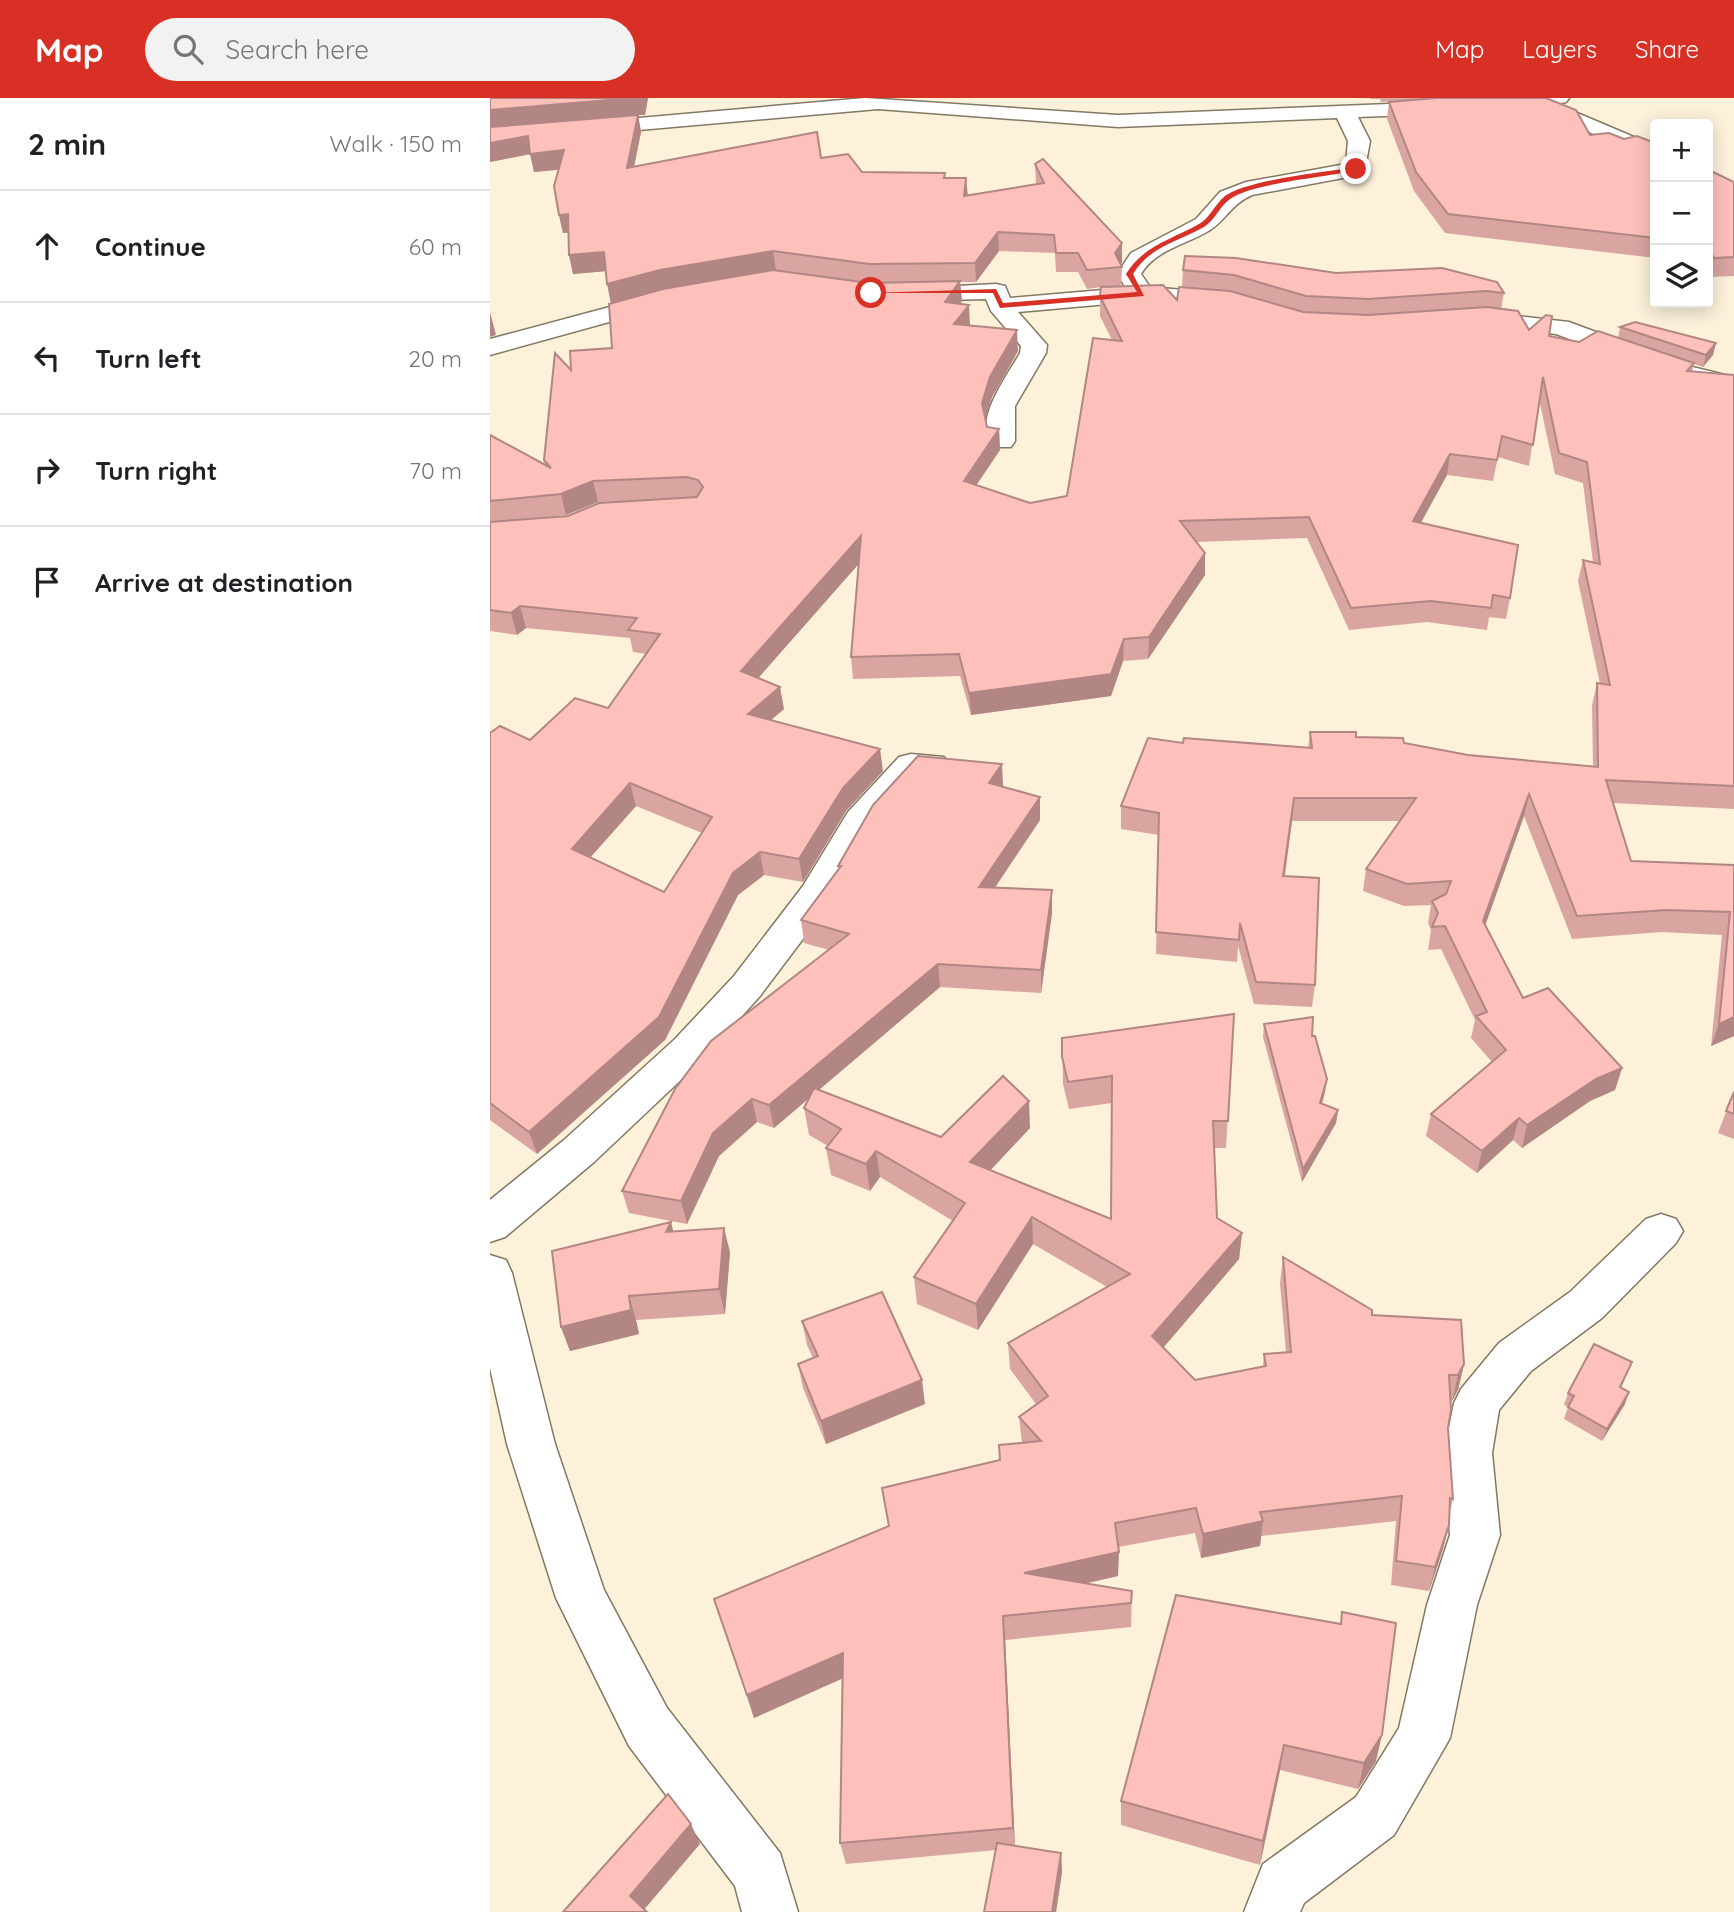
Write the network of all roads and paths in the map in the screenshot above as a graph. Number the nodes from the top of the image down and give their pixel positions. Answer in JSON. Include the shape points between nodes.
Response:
{"nodes":[{"id":1,"x":1559,"y":98,"type":"edge"},
{"id":2,"x":878,"y":100,"type":"edge"},
{"id":3,"x":1534,"y":102,"type":"junction"},
{"id":4,"x":695,"y":108,"type":"edge"},
{"id":5,"x":1345,"y":113,"type":"junction"},
{"id":6,"x":490,"y":137,"type":"edge"},
{"id":7,"x":1650,"y":152,"type":"edge"},
{"id":8,"x":884,"y":293,"type":"edge"},
{"id":9,"x":1142,"y":294,"type":"junction"},
{"id":10,"x":676,"y":297,"type":"edge"},
{"id":11,"x":1000,"y":306,"type":"junction"},
{"id":12,"x":1255,"y":308,"type":"edge"},
{"id":13,"x":1445,"y":320,"type":"edge"},
{"id":14,"x":490,"y":347,"type":"edge"},
{"id":15,"x":1734,"y":385,"type":"edge"},
{"id":16,"x":1001,"y":441,"type":"edge"},
{"id":17,"x":966,"y":770,"type":"edge"},
{"id":18,"x":490,"y":1224,"type":"edge"},
{"id":19,"x":1661,"y":1231,"type":"dead end"},
{"id":20,"x":490,"y":1273,"type":"edge"},
{"id":21,"x":770,"y":1912,"type":"edge"},
{"id":22,"x":1272,"y":1912,"type":"edge"}],
"edges":[{"from":1,"to":3,"type":"street"},
{"from":2,"to":4,"type":"street"},
{"from":2,"to":5,"type":"street","via":[[1118,121]]},
{"from":3,"to":5,"type":"street"},
{"from":3,"to":7,"type":"street"},
{"from":4,"to":6,"type":"street"},
{"from":5,"to":9,"type":"street","via":[[1359,141],[1356,169],[1228,197],[1204,224],[1139,258],[1129,274]]},
{"from":8,"to":11,"type":"street","via":[[996,291]]},
{"from":9,"to":11,"type":"street"},
{"from":9,"to":12,"type":"street","via":[[1232,301]]},
{"from":10,"to":14,"type":"street"},
{"from":11,"to":16,"type":"street","via":[[1034,345],[1034,354],[1002,406]]},
{"from":13,"to":15,"type":"street","via":[[1485,317],[1560,327],[1675,370]]},
{"from":17,"to":18,"type":"street","via":[[911,765],[860,820],[817,894],[747,986],[689,1049],[579,1151]]},
{"from":19,"to":22,"type":"street","via":[[1586,1305],[1515,1357],[1477,1403],[1468,1453],[1475,1535],[1452,1605],[1423,1738],[1375,1816],[1283,1884]]},
{"from":20,"to":21,"type":"street","via":[[531,1444],[581,1598],[648,1727],[761,1873]]}]}
